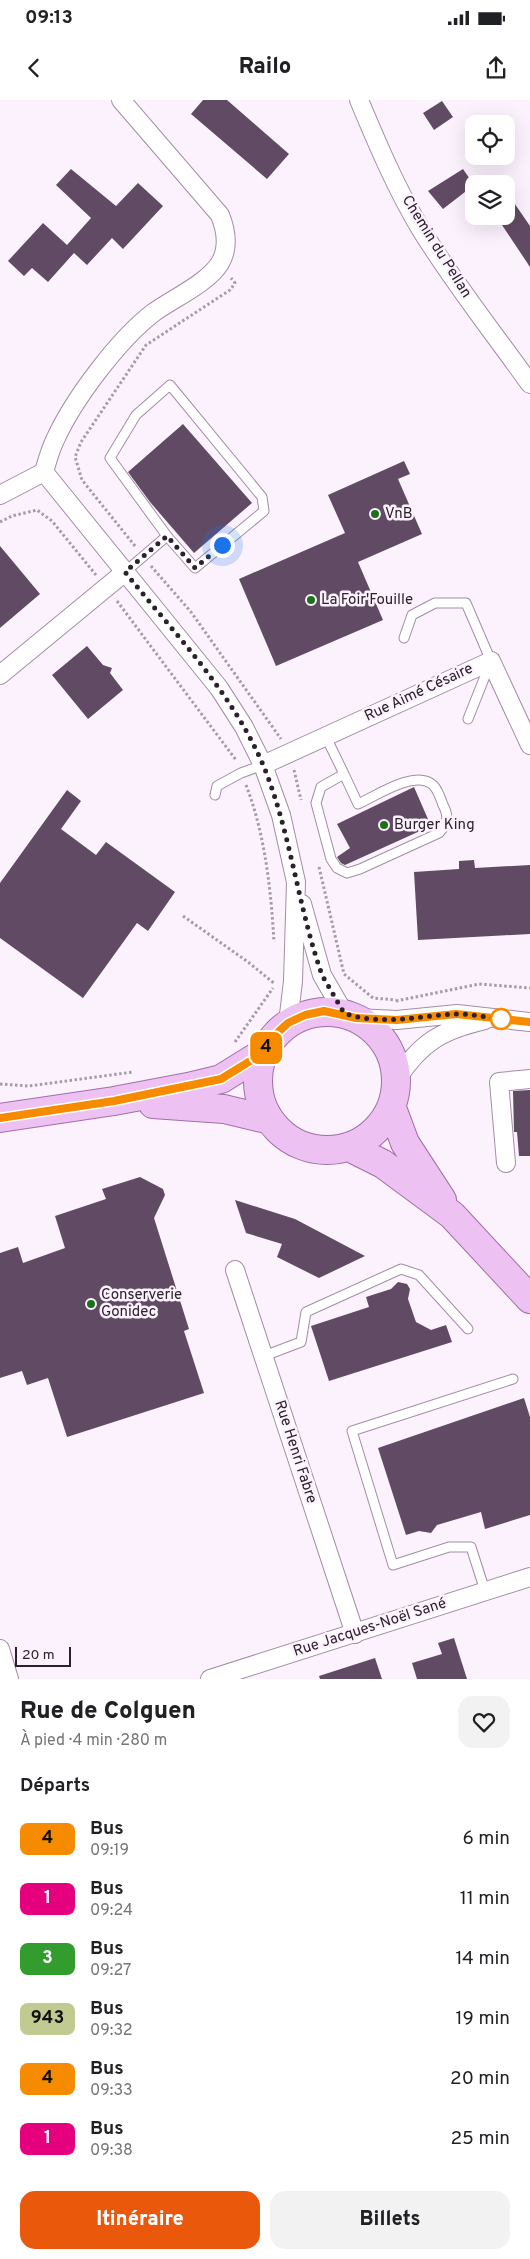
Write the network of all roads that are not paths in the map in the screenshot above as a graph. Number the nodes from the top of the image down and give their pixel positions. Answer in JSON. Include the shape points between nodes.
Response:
{"nodes":[{"id":1,"x":121,"y":100,"type":"edge"},
{"id":2,"x":359,"y":100,"type":"edge"},
{"id":3,"x":530,"y":384,"type":"edge"},
{"id":4,"x":44,"y":472,"type":"junction"},
{"id":5,"x":0,"y":495,"type":"edge"},
{"id":6,"x":167,"y":536,"type":"junction"},
{"id":7,"x":125,"y":572,"type":"junction"},
{"id":8,"x":404,"y":638,"type":"dead end"},
{"id":9,"x":491,"y":660,"type":"junction"},
{"id":10,"x":0,"y":675,"type":"edge"},
{"id":11,"x":468,"y":719,"type":"dead end"},
{"id":12,"x":326,"y":736,"type":"junction"},
{"id":13,"x":530,"y":745,"type":"edge"},
{"id":14,"x":263,"y":765,"type":"junction"},
{"id":15,"x":344,"y":774,"type":"junction"},
{"id":16,"x":214,"y":794,"type":"dead end"},
{"id":17,"x":296,"y":882,"type":"junction"},
{"id":18,"x":350,"y":1016,"type":"junction"},
{"id":19,"x":493,"y":1018,"type":"junction"},
{"id":20,"x":530,"y":1022,"type":"edge"},
{"id":21,"x":288,"y":1023,"type":"junction"},
{"id":22,"x":263,"y":1053,"type":"junction"},
{"id":23,"x":397,"y":1079,"type":"junction"},
{"id":24,"x":530,"y":1079,"type":"edge"},
{"id":25,"x":114,"y":1101,"type":"junction"},
{"id":26,"x":392,"y":1108,"type":"junction"},
{"id":27,"x":0,"y":1118,"type":"edge"},
{"id":28,"x":270,"y":1120,"type":"junction"},
{"id":29,"x":349,"y":1147,"type":"junction"},
{"id":30,"x":506,"y":1163,"type":"dead end"},
{"id":31,"x":452,"y":1215,"type":"junction"},
{"id":32,"x":235,"y":1270,"type":"dead end"},
{"id":33,"x":530,"y":1300,"type":"edge"},
{"id":34,"x":468,"y":1329,"type":"dead end"},
{"id":35,"x":264,"y":1356,"type":"junction"},
{"id":36,"x":513,"y":1379,"type":"dead end"},
{"id":37,"x":530,"y":1578,"type":"edge"},
{"id":38,"x":485,"y":1591,"type":"junction"},
{"id":39,"x":355,"y":1634,"type":"junction"},
{"id":40,"x":0,"y":1649,"type":"edge"},
{"id":41,"x":9,"y":1679,"type":"edge"},
{"id":42,"x":210,"y":1679,"type":"edge"}],
"edges":[{"from":1,"to":4,"type":"street","via":[[220,215],[226,240],[220,263],[204,279],[153,313],[100,370],[54,440]]},
{"from":2,"to":3,"type":"street","name":"Chemin du Pellan","via":[[419,226],[444,266]]},
{"from":4,"to":5,"type":"street"},
{"from":4,"to":7,"type":"street"},
{"from":6,"to":6,"type":"lane","via":[[110,458],[136,415],[170,385],[262,497],[264,511],[195,568]]},
{"from":6,"to":7,"type":"lane"},
{"from":7,"to":10,"type":"street"},
{"from":7,"to":14,"type":"street","via":[[219,688]]},
{"from":8,"to":9,"type":"lane","via":[[412,615],[435,603],[466,603]]},
{"from":9,"to":11,"type":"lane"},
{"from":9,"to":12,"type":"street","name":"Rue Aimé Césaire"},
{"from":9,"to":13,"type":"street","name":"Rue Aimé Césaire"},
{"from":12,"to":14,"type":"street","name":"Rue Aimé Césaire"},
{"from":12,"to":15,"type":"lane"},
{"from":14,"to":16,"type":"lane","via":[[241,772],[217,786]]},
{"from":14,"to":17,"type":"street","via":[[280,815]]},
{"from":15,"to":15,"type":"lane","via":[[321,787],[316,803],[331,859],[337,868],[352,872],[439,833],[445,826],[448,817],[434,785],[418,778],[358,804]]},
{"from":17,"to":18,"type":"street","via":[[322,975]]},
{"from":17,"to":21,"type":"street","via":[[293,981]]},
{"from":18,"to":19,"type":"street","via":[[397,1020],[456,1014]]},
{"from":18,"to":21,"type":"main road","via":[[324,1011]]},
{"from":18,"to":23,"type":"main road","via":[[369,1026],[385,1043]]},
{"from":19,"to":20,"type":"street"},
{"from":19,"to":23,"type":"street","via":[[431,1040],[409,1059]]},
{"from":21,"to":22,"type":"main road"},
{"from":22,"to":25,"type":"main road","via":[[221,1079]]},
{"from":22,"to":28,"type":"main road","via":[[258,1087]]},
{"from":23,"to":26,"type":"main road"},
{"from":24,"to":30,"type":"street","via":[[499,1082]]},
{"from":25,"to":27,"type":"main road"},
{"from":25,"to":28,"type":"main road","via":[[224,1109]]},
{"from":26,"to":29,"type":"main road","via":[[368,1137]]},
{"from":26,"to":31,"type":"main road","via":[[406,1143]]},
{"from":28,"to":29,"type":"main road","via":[[285,1137],[305,1147],[327,1151]]},
{"from":29,"to":31,"type":"main road","via":[[383,1164]]},
{"from":31,"to":33,"type":"main road"},
{"from":32,"to":35,"type":"street","name":"Rue Henri Fabre"},
{"from":34,"to":35,"type":"lane","via":[[419,1275],[401,1269],[306,1312],[301,1342]]},
{"from":35,"to":39,"type":"street","name":"Rue Henri Fabre"},
{"from":36,"to":38,"type":"lane","via":[[352,1431],[393,1565],[449,1547],[471,1546]]},
{"from":37,"to":38,"type":"street","name":"Rue Jacques-Noël Sané"},
{"from":38,"to":39,"type":"street","name":"Rue Jacques-Noël Sané"},
{"from":39,"to":42,"type":"street","name":"Rue Jacques-Noël Sané"},
{"from":40,"to":41,"type":"street"}]}
